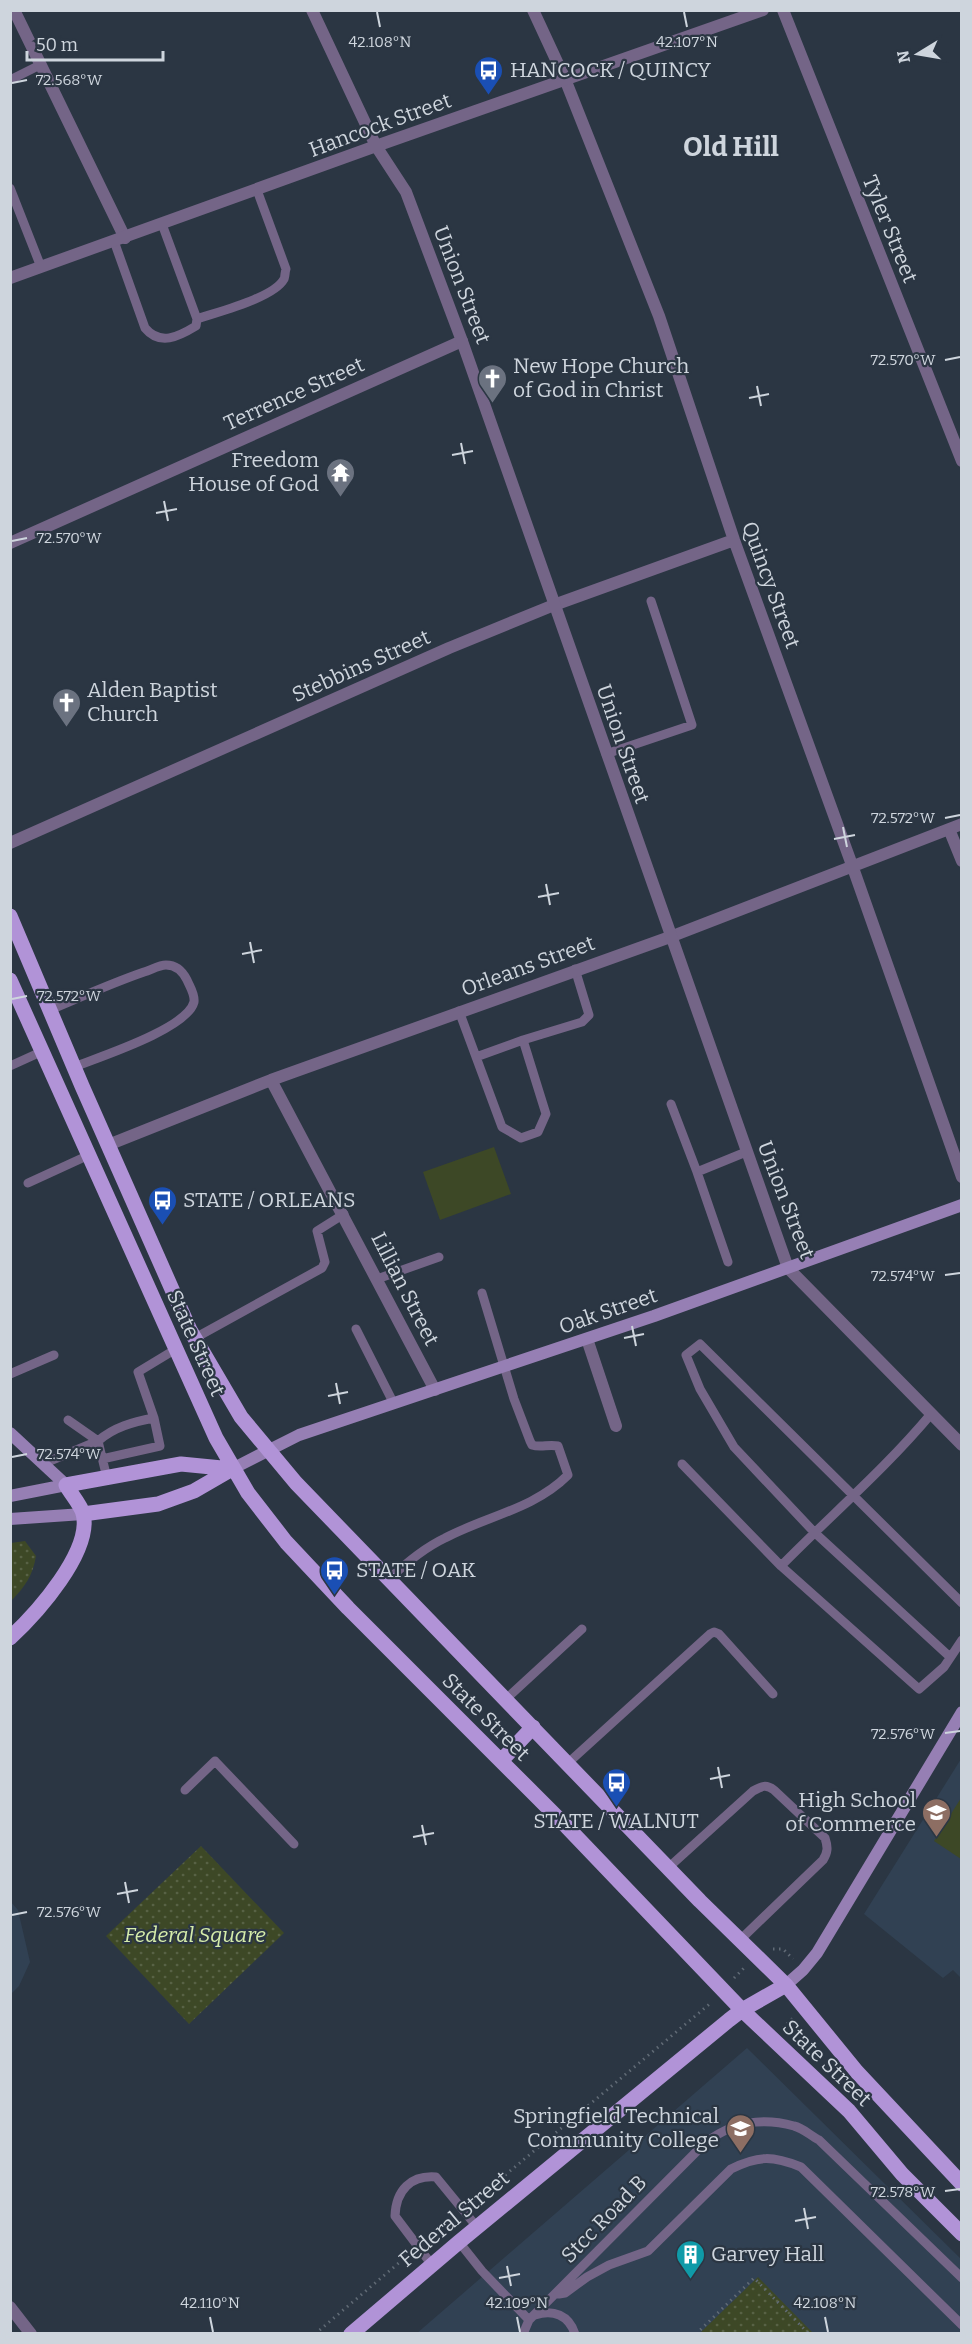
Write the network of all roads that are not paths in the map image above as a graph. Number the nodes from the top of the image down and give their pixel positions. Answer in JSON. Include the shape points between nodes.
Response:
{"nodes":[{"id":1,"x":312,"y":10,"type":"edge"},
{"id":2,"x":533,"y":10,"type":"edge"},
{"id":3,"x":763,"y":10,"type":"edge"},
{"id":4,"x":783,"y":10,"type":"edge"},
{"id":5,"x":12,"y":11,"type":"edge"},
{"id":6,"x":40,"y":64,"type":"junction"},
{"id":7,"x":10,"y":80,"type":"edge"},
{"id":8,"x":566,"y":80,"type":"junction"},
{"id":9,"x":376,"y":146,"type":"junction"},
{"id":10,"x":10,"y":188,"type":"edge"},
{"id":11,"x":257,"y":190,"type":"junction"},
{"id":12,"x":162,"y":224,"type":"junction"},
{"id":13,"x":119,"y":240,"type":"junction"},
{"id":14,"x":41,"y":267,"type":"junction"},
{"id":15,"x":10,"y":278,"type":"edge"},
{"id":16,"x":197,"y":319,"type":"junction"},
{"id":17,"x":462,"y":341,"type":"junction"},
{"id":18,"x":962,"y":462,"type":"edge"},
{"id":19,"x":734,"y":540,"type":"junction"},
{"id":20,"x":10,"y":543,"type":"edge"},
{"id":21,"x":651,"y":601,"type":"dead end"},
{"id":22,"x":554,"y":605,"type":"junction"},
{"id":23,"x":606,"y":754,"type":"junction"},
{"id":24,"x":962,"y":824,"type":"edge"},
{"id":25,"x":949,"y":829,"type":"junction"},
{"id":26,"x":10,"y":843,"type":"edge"},
{"id":27,"x":962,"y":861,"type":"edge"},
{"id":28,"x":852,"y":866,"type":"junction"},
{"id":29,"x":10,"y":916,"type":"edge"},
{"id":30,"x":670,"y":937,"type":"junction"},
{"id":31,"x":575,"y":969,"type":"junction"},
{"id":32,"x":10,"y":980,"type":"edge"},
{"id":33,"x":50,"y":1010,"type":"junction"},
{"id":34,"x":459,"y":1011,"type":"junction"},
{"id":35,"x":523,"y":1040,"type":"junction"},
{"id":36,"x":43,"y":1051,"type":"junction"},
{"id":37,"x":476,"y":1057,"type":"junction"},
{"id":38,"x":10,"y":1066,"type":"edge"},
{"id":39,"x":74,"y":1067,"type":"junction"},
{"id":40,"x":271,"y":1080,"type":"junction"},
{"id":41,"x":671,"y":1104,"type":"dead end"},
{"id":42,"x":108,"y":1145,"type":"junction"},
{"id":43,"x":746,"y":1152,"type":"junction"},
{"id":44,"x":89,"y":1155,"type":"junction"},
{"id":45,"x":697,"y":1172,"type":"junction"},
{"id":46,"x":962,"y":1177,"type":"edge"},
{"id":47,"x":28,"y":1183,"type":"dead end"},
{"id":48,"x":962,"y":1205,"type":"edge"},
{"id":49,"x":344,"y":1214,"type":"junction"},
{"id":50,"x":439,"y":1257,"type":"dead end"},
{"id":51,"x":728,"y":1262,"type":"dead end"},
{"id":52,"x":788,"y":1268,"type":"junction"},
{"id":53,"x":377,"y":1279,"type":"junction"},
{"id":54,"x":482,"y":1293,"type":"dead end"},
{"id":55,"x":356,"y":1329,"type":"dead end"},
{"id":56,"x":195,"y":1338,"type":"junction"},
{"id":57,"x":587,"y":1339,"type":"junction"},
{"id":58,"x":176,"y":1349,"type":"junction"},
{"id":59,"x":54,"y":1355,"type":"dead end"},
{"id":60,"x":504,"y":1367,"type":"junction"},
{"id":61,"x":10,"y":1374,"type":"edge"},
{"id":62,"x":435,"y":1390,"type":"junction"},
{"id":63,"x":394,"y":1404,"type":"junction"},
{"id":64,"x":931,"y":1414,"type":"junction"},
{"id":65,"x":154,"y":1418,"type":"junction"},
{"id":66,"x":68,"y":1420,"type":"dead end"},
{"id":67,"x":616,"y":1426,"type":"dead end"},
{"id":68,"x":10,"y":1432,"type":"edge"},
{"id":69,"x":98,"y":1441,"type":"junction"},
{"id":70,"x":15,"y":1445,"type":"edge"},
{"id":71,"x":962,"y":1445,"type":"edge"},
{"id":72,"x":267,"y":1450,"type":"junction"},
{"id":73,"x":102,"y":1459,"type":"junction"},
{"id":74,"x":45,"y":1463,"type":"junction"},
{"id":75,"x":682,"y":1464,"type":"dead end"},
{"id":76,"x":232,"y":1469,"type":"junction"},
{"id":77,"x":107,"y":1478,"type":"junction"},
{"id":78,"x":66,"y":1485,"type":"junction"},
{"id":79,"x":10,"y":1496,"type":"edge"},
{"id":80,"x":853,"y":1497,"type":"junction"},
{"id":81,"x":83,"y":1514,"type":"junction"},
{"id":82,"x":10,"y":1519,"type":"edge"},
{"id":83,"x":814,"y":1532,"type":"junction"},
{"id":84,"x":781,"y":1566,"type":"junction"},
{"id":85,"x":389,"y":1579,"type":"junction"},
{"id":86,"x":962,"y":1603,"type":"edge"},
{"id":87,"x":582,"y":1629,"type":"dead end"},
{"id":88,"x":10,"y":1638,"type":"edge"},
{"id":89,"x":962,"y":1640,"type":"edge"},
{"id":90,"x":950,"y":1657,"type":"junction"},
{"id":91,"x":773,"y":1694,"type":"dead end"},
{"id":92,"x":506,"y":1699,"type":"junction"},
{"id":93,"x":962,"y":1712,"type":"edge"},
{"id":94,"x":533,"y":1727,"type":"junction"},
{"id":95,"x":501,"y":1761,"type":"junction"},
{"id":96,"x":568,"y":1763,"type":"junction"},
{"id":97,"x":185,"y":1790,"type":"dead end"},
{"id":98,"x":294,"y":1844,"type":"dead end"},
{"id":99,"x":668,"y":1868,"type":"junction"},
{"id":100,"x":740,"y":1940,"type":"junction"},
{"id":101,"x":786,"y":1985,"type":"junction"},
{"id":102,"x":742,"y":2010,"type":"junction"},
{"id":103,"x":962,"y":2184,"type":"edge"},
{"id":104,"x":962,"y":2212,"type":"edge"},
{"id":105,"x":950,"y":2223,"type":"junction"},
{"id":106,"x":477,"y":2227,"type":"junction"},
{"id":107,"x":962,"y":2234,"type":"edge"},
{"id":108,"x":459,"y":2242,"type":"junction"},
{"id":109,"x":432,"y":2265,"type":"junction"},
{"id":110,"x":962,"y":2278,"type":"edge"},
{"id":111,"x":557,"y":2294,"type":"junction"},
{"id":112,"x":10,"y":2307,"type":"edge"},
{"id":113,"x":529,"y":2320,"type":"junction"},
{"id":114,"x":962,"y":2325,"type":"edge"},
{"id":115,"x":31,"y":2334,"type":"edge"},
{"id":116,"x":351,"y":2334,"type":"edge"},
{"id":117,"x":516,"y":2334,"type":"edge"},
{"id":118,"x":523,"y":2334,"type":"edge"},
{"id":119,"x":575,"y":2334,"type":"edge"}],
"edges":[{"from":1,"to":9,"type":"street","name":"Union Street"},
{"from":2,"to":8,"type":"street","name":"Quincy Street"},
{"from":3,"to":8,"type":"street","name":"Hancock Street"},
{"from":4,"to":18,"type":"street","name":"Tyler Street"},
{"from":5,"to":6,"type":"street"},
{"from":6,"to":7,"type":"lane"},
{"from":6,"to":13,"type":"street"},
{"from":8,"to":9,"type":"street","name":"Hancock Street"},
{"from":8,"to":19,"type":"street","name":"Quincy Street","via":[[659,316]]},
{"from":9,"to":11,"type":"street","name":"Hancock Street"},
{"from":9,"to":17,"type":"street","name":"Union Street","via":[[406,192]]},
{"from":10,"to":14,"type":"lane"},
{"from":11,"to":12,"type":"street","name":"Hancock Street"},
{"from":11,"to":16,"type":"lane","via":[[286,269],[284,278],[262,296]]},
{"from":12,"to":13,"type":"street","name":"Hancock Street"},
{"from":12,"to":16,"type":"lane"},
{"from":13,"to":14,"type":"street","name":"Hancock Street"},
{"from":13,"to":16,"type":"lane","via":[[146,328],[152,336],[164,340],[196,326]]},
{"from":14,"to":15,"type":"street","name":"Hancock Street"},
{"from":17,"to":20,"type":"street","name":"Terrence Street"},
{"from":17,"to":22,"type":"street","name":"Union Street"},
{"from":19,"to":22,"type":"street","name":"Stebbins Street"},
{"from":19,"to":28,"type":"street","name":"Quincy Street"},
{"from":21,"to":23,"type":"lane","via":[[692,725]]},
{"from":22,"to":23,"type":"street","name":"Union Street"},
{"from":22,"to":26,"type":"street","name":"Stebbins Street"},
{"from":23,"to":30,"type":"street","name":"Union Street"},
{"from":24,"to":25,"type":"street","name":"Orleans Street"},
{"from":25,"to":27,"type":"street"},
{"from":25,"to":28,"type":"street","name":"Orleans Street"},
{"from":28,"to":30,"type":"street","name":"Orleans Street"},
{"from":28,"to":46,"type":"street","name":"Quincy Street"},
{"from":29,"to":33,"type":"main road","name":"State Street"},
{"from":30,"to":31,"type":"street","name":"Orleans Street"},
{"from":30,"to":43,"type":"street","name":"Union Street"},
{"from":31,"to":34,"type":"street","name":"Orleans Street"},
{"from":31,"to":35,"type":"lane","via":[[589,1015],[582,1022]]},
{"from":32,"to":36,"type":"main road","name":"State Street"},
{"from":33,"to":39,"type":"main road","name":"State Street"},
{"from":33,"to":39,"type":"lane","via":[[164,965],[176,967],[193,993],[194,1003],[188,1012],[169,1026],[149,1038]]},
{"from":34,"to":37,"type":"lane"},
{"from":34,"to":40,"type":"street","name":"Orleans Street"},
{"from":35,"to":37,"type":"lane"},
{"from":35,"to":37,"type":"lane","via":[[546,1114],[538,1132],[521,1138],[502,1127]]},
{"from":36,"to":38,"type":"lane"},
{"from":36,"to":44,"type":"main road","name":"State Street"},
{"from":39,"to":42,"type":"main road","name":"State Street"},
{"from":40,"to":42,"type":"street","name":"Orleans Street"},
{"from":40,"to":49,"type":"street","name":"Lillian Street"},
{"from":41,"to":45,"type":"lane"},
{"from":42,"to":44,"type":"main road"},
{"from":42,"to":56,"type":"main road","name":"State Street"},
{"from":43,"to":45,"type":"lane"},
{"from":43,"to":52,"type":"street","name":"Union Street"},
{"from":44,"to":47,"type":"lane"},
{"from":44,"to":58,"type":"main road","name":"State Street"},
{"from":45,"to":51,"type":"lane"},
{"from":48,"to":52,"type":"main road","name":"Oak Street"},
{"from":49,"to":53,"type":"street","name":"Lillian Street"},
{"from":49,"to":56,"type":"lane","via":[[317,1231],[325,1262],[322,1268]]},
{"from":50,"to":53,"type":"lane"},
{"from":52,"to":57,"type":"main road","name":"Oak Street"},
{"from":52,"to":64,"type":"street","name":"Union Street"},
{"from":53,"to":62,"type":"street","name":"Lillian Street"},
{"from":54,"to":60,"type":"lane"},
{"from":55,"to":63,"type":"lane"},
{"from":56,"to":72,"type":"main road","name":"State Street","via":[[241,1417]]},
{"from":57,"to":60,"type":"main road","name":"Oak Street"},
{"from":57,"to":67,"type":"street"},
{"from":58,"to":65,"type":"lane","via":[[138,1371]]},
{"from":58,"to":76,"type":"main road","name":"State Street"},
{"from":59,"to":61,"type":"lane"},
{"from":60,"to":62,"type":"main road","name":"Oak Street"},
{"from":60,"to":85,"type":"lane","via":[[532,1445],[558,1446],[568,1474],[534,1501],[445,1538],[407,1561]]},
{"from":62,"to":63,"type":"main road","name":"Oak Street"},
{"from":63,"to":72,"type":"main road","name":"Oak Street","via":[[299,1435]]},
{"from":64,"to":71,"type":"street","name":"Union Street"},
{"from":64,"to":80,"type":"lane"},
{"from":65,"to":69,"type":"lane","via":[[108,1433]]},
{"from":65,"to":73,"type":"lane","via":[[160,1446]]},
{"from":66,"to":69,"type":"lane"},
{"from":68,"to":70,"type":"main road"},
{"from":69,"to":73,"type":"lane"},
{"from":69,"to":74,"type":"lane"},
{"from":70,"to":74,"type":"main road"},
{"from":72,"to":76,"type":"main road","name":"Oak Street"},
{"from":72,"to":85,"type":"main road","name":"State Street"},
{"from":73,"to":77,"type":"lane"},
{"from":74,"to":78,"type":"main road"},
{"from":75,"to":84,"type":"lane"},
{"from":76,"to":77,"type":"main road","via":[[181,1464]]},
{"from":76,"to":81,"type":"main road","via":[[194,1491],[158,1504]]},
{"from":76,"to":95,"type":"main road","name":"State Street","via":[[294,1550]]},
{"from":77,"to":78,"type":"main road"},
{"from":78,"to":79,"type":"main road"},
{"from":78,"to":81,"type":"main road"},
{"from":80,"to":83,"type":"lane"},
{"from":80,"to":83,"type":"lane","via":[[700,1344],[686,1355],[700,1389],[734,1447]]},
{"from":80,"to":86,"type":"lane"},
{"from":81,"to":82,"type":"main road"},
{"from":81,"to":88,"type":"main road","via":[[82,1539],[66,1572],[29,1621]]},
{"from":83,"to":84,"type":"lane"},
{"from":83,"to":90,"type":"lane"},
{"from":84,"to":90,"type":"lane","via":[[919,1689]]},
{"from":85,"to":92,"type":"main road","name":"State Street"},
{"from":87,"to":92,"type":"lane"},
{"from":89,"to":90,"type":"lane"},
{"from":91,"to":96,"type":"lane","via":[[714,1632]]},
{"from":92,"to":94,"type":"main road","name":"State Street"},
{"from":93,"to":101,"type":"main road","via":[[817,1953]]},
{"from":94,"to":95,"type":"main road"},
{"from":94,"to":96,"type":"main road","name":"State Street"},
{"from":95,"to":102,"type":"main road","name":"State Street"},
{"from":96,"to":99,"type":"main road","name":"State Street"},
{"from":97,"to":98,"type":"lane","via":[[215,1761]]},
{"from":99,"to":100,"type":"main road","name":"State Street"},
{"from":99,"to":100,"type":"lane","via":[[762,1786],[774,1790],[825,1838],[828,1845],[823,1860]]},
{"from":100,"to":101,"type":"main road","name":"State Street"},
{"from":101,"to":102,"type":"main road","name":"Federal Street"},
{"from":101,"to":103,"type":"main road","name":"State Street","via":[[857,2072]]},
{"from":102,"to":105,"type":"main road","name":"State Street","via":[[849,2111]]},
{"from":102,"to":106,"type":"main road","name":"Federal Street"},
{"from":104,"to":105,"type":"main road"},
{"from":105,"to":107,"type":"main road","name":"State Street"},
{"from":106,"to":108,"type":"main road","name":"Federal Street"},
{"from":106,"to":109,"type":"lane","via":[[436,2177],[412,2181],[397,2196],[395,2216]]},
{"from":108,"to":109,"type":"main road","name":"Federal Street"},
{"from":108,"to":113,"type":"lane"},
{"from":109,"to":116,"type":"main road","name":"Federal Street"},
{"from":110,"to":111,"type":"lane","name":"Stcc Road B","via":[[819,2140],[796,2126],[749,2121],[704,2144]]},
{"from":111,"to":113,"type":"lane"},
{"from":111,"to":114,"type":"lane","via":[[565,2293],[609,2265],[648,2251],[731,2169],[765,2157],[801,2167]]},
{"from":112,"to":115,"type":"street"},
{"from":113,"to":117,"type":"lane"},
{"from":113,"to":118,"type":"lane"},
{"from":113,"to":119,"type":"lane","via":[[544,2312],[556,2313],[565,2317]]}]}
